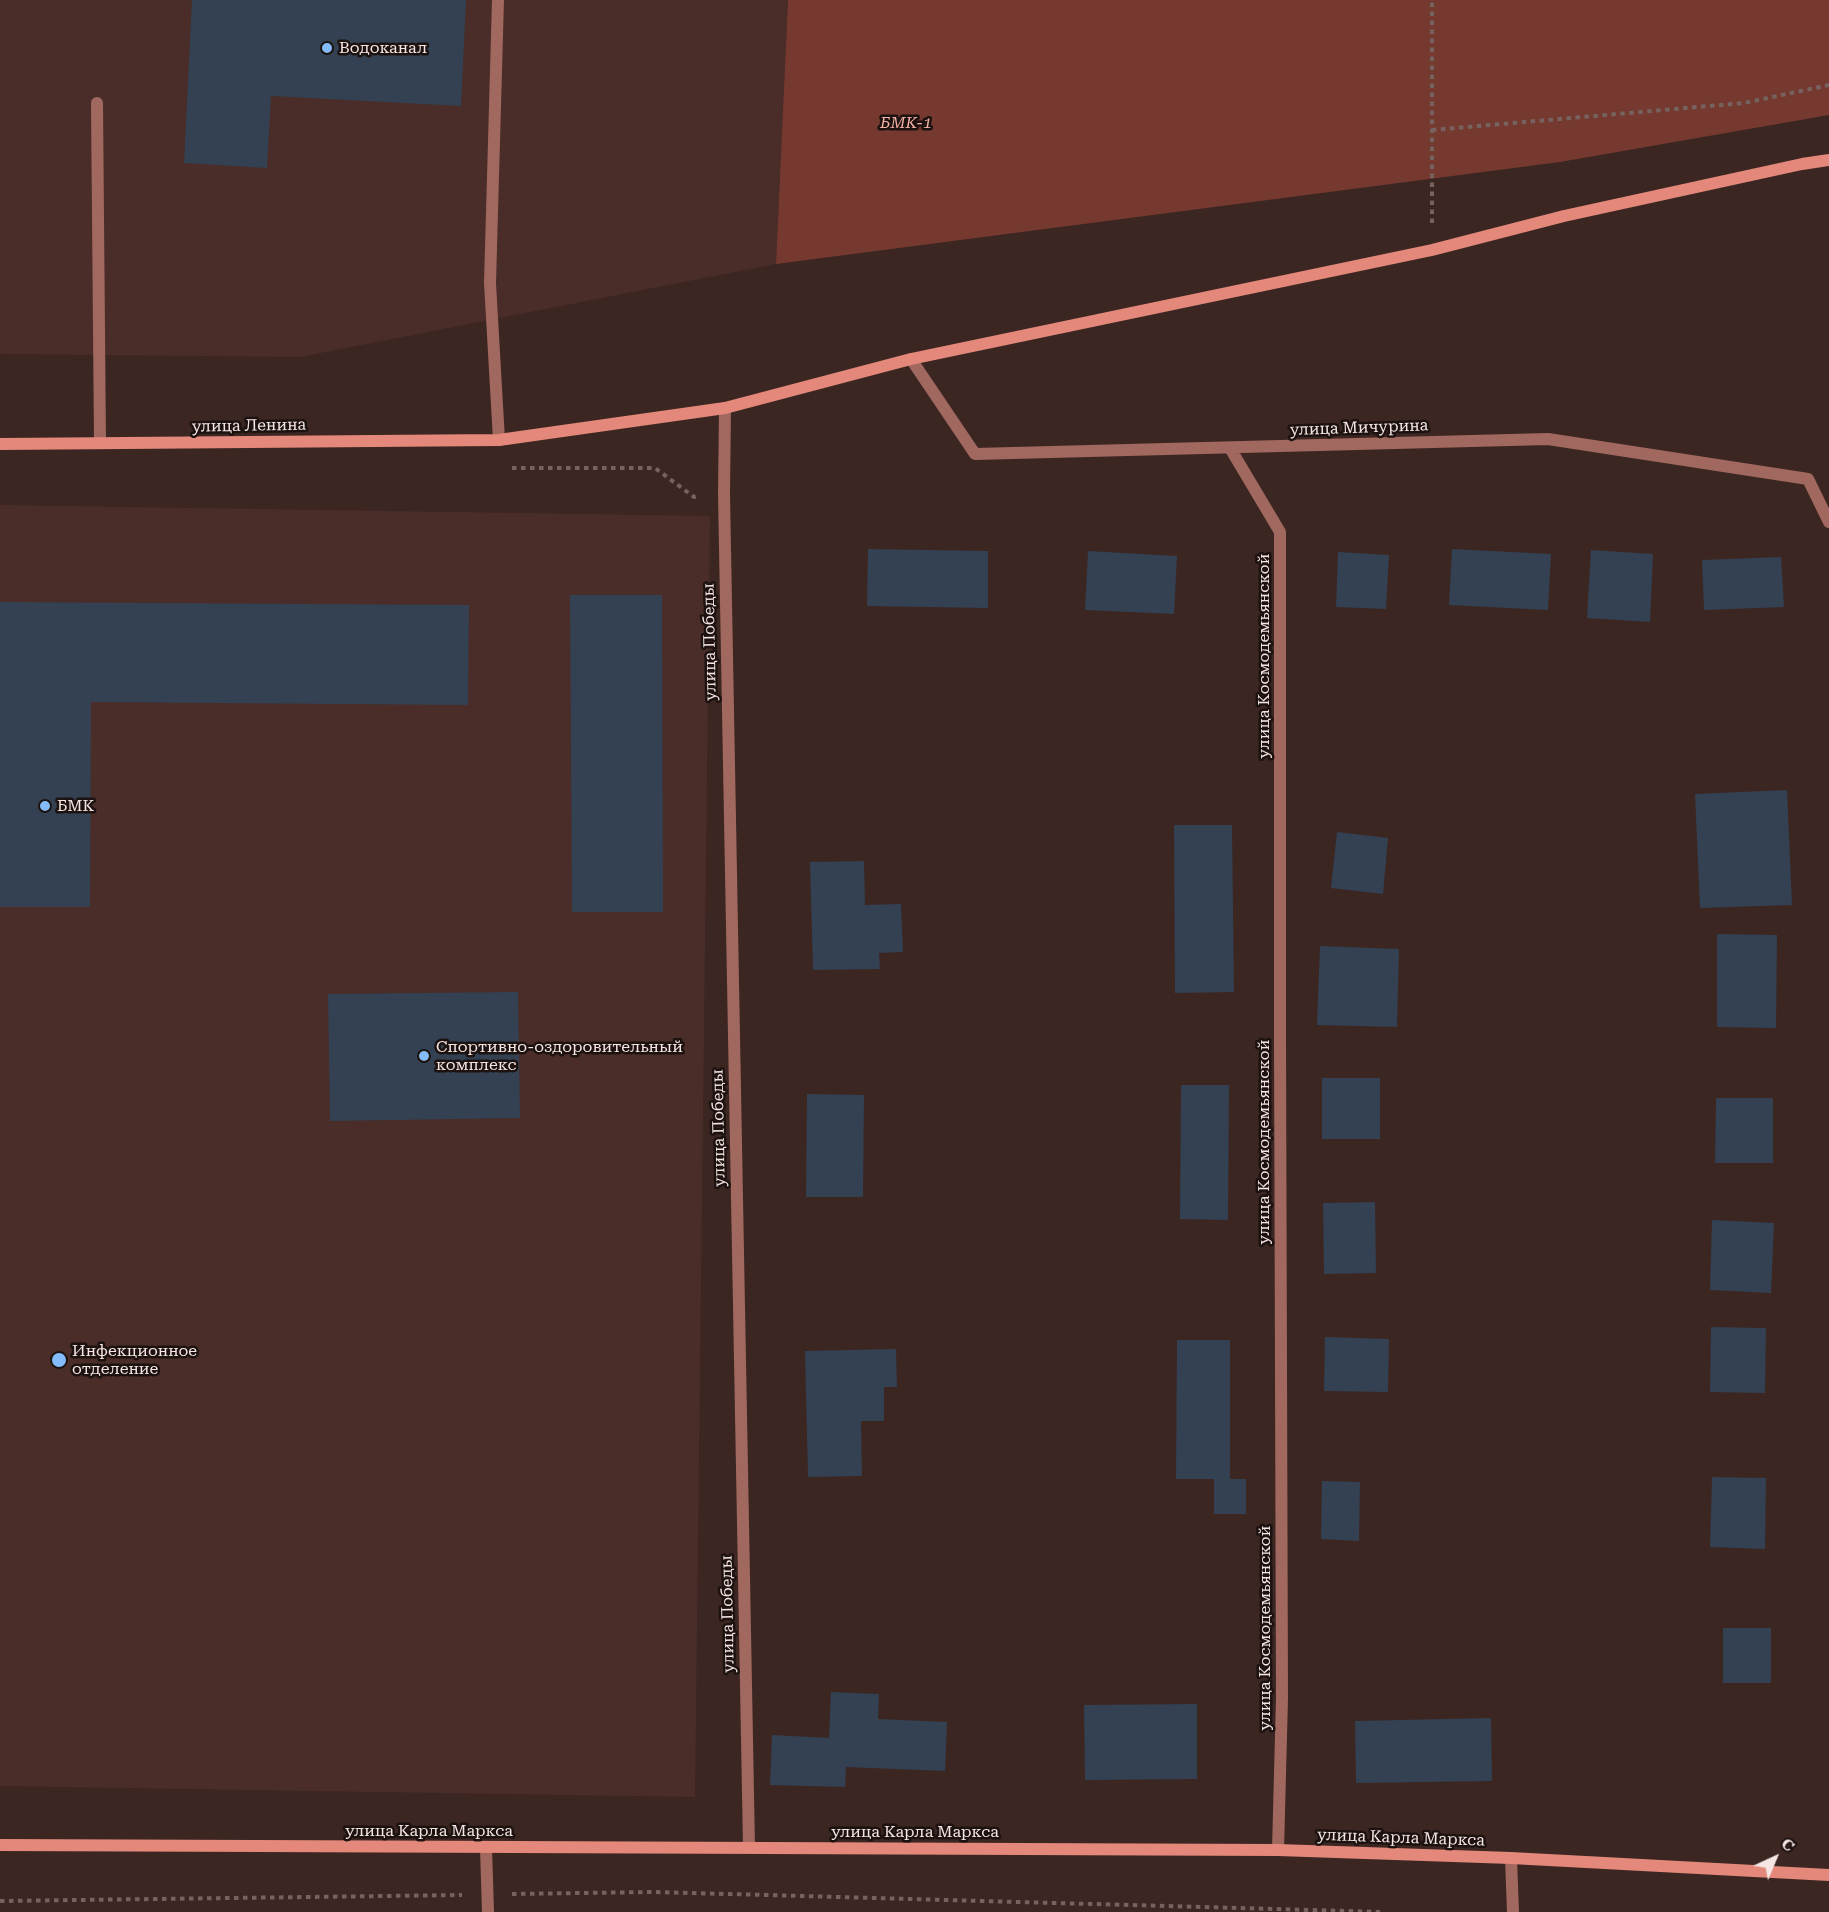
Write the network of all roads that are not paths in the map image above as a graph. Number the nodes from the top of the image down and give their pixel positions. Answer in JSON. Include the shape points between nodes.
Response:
{"nodes":[{"id":1,"x":498,"y":0,"type":"edge"},
{"id":2,"x":97,"y":103,"type":"dead end"},
{"id":3,"x":1829,"y":160,"type":"edge"},
{"id":4,"x":911,"y":359,"type":"junction"},
{"id":5,"x":725,"y":408,"type":"junction"},
{"id":6,"x":499,"y":440,"type":"junction"},
{"id":7,"x":99,"y":443,"type":"junction"},
{"id":8,"x":0,"y":444,"type":"edge"},
{"id":9,"x":1230,"y":448,"type":"junction"},
{"id":10,"x":1829,"y":522,"type":"edge"},
{"id":11,"x":0,"y":1845,"type":"edge"},
{"id":12,"x":749,"y":1847,"type":"junction"},
{"id":13,"x":486,"y":1848,"type":"junction"},
{"id":14,"x":1278,"y":1850,"type":"junction"},
{"id":15,"x":1511,"y":1858,"type":"junction"},
{"id":16,"x":1829,"y":1875,"type":"edge"},
{"id":17,"x":488,"y":1912,"type":"edge"},
{"id":18,"x":1513,"y":1912,"type":"edge"}],
"edges":[{"from":1,"to":6,"type":"street","via":[[490,283]]},
{"from":2,"to":7,"type":"street"},
{"from":3,"to":4,"type":"main road","name":"улица Ленина","via":[[1564,216],[1432,250]]},
{"from":4,"to":5,"type":"main road","name":"улица Ленина"},
{"from":4,"to":9,"type":"street","name":"улица Мичурина","via":[[975,454]]},
{"from":5,"to":6,"type":"main road","name":"улица Ленина"},
{"from":5,"to":12,"type":"street","name":"улица Победы"},
{"from":6,"to":7,"type":"main road","name":"улица Ленина"},
{"from":7,"to":8,"type":"main road","name":"улица Ленина"},
{"from":9,"to":10,"type":"street","name":"улица Мичурина","via":[[1548,439],[1808,479]]},
{"from":9,"to":14,"type":"street","name":"улица Космодемьянской","via":[[1280,532],[1282,1698]]},
{"from":11,"to":13,"type":"main road","name":"улица Карла Маркса"},
{"from":12,"to":13,"type":"main road","name":"улица Карла Маркса"},
{"from":12,"to":14,"type":"main road","name":"улица Карла Маркса"},
{"from":13,"to":17,"type":"street"},
{"from":14,"to":15,"type":"main road","name":"улица Карла Маркса"},
{"from":15,"to":16,"type":"main road","name":"улица Карла Маркса"},
{"from":15,"to":18,"type":"street"}]}
